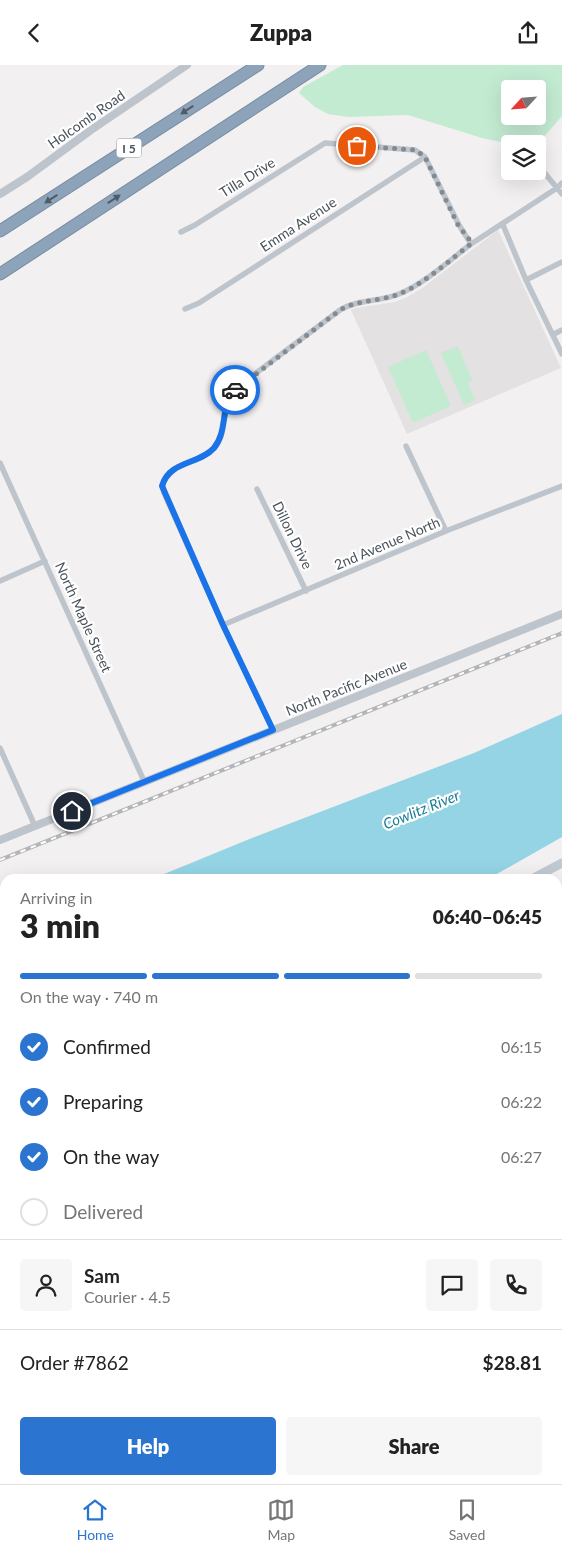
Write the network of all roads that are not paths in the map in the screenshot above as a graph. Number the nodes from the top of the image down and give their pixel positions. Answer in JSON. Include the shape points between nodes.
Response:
{"nodes":[{"id":1,"x":187,"y":65,"type":"edge"},
{"id":2,"x":249,"y":65,"type":"edge"},
{"id":3,"x":258,"y":65,"type":"edge"},
{"id":4,"x":320,"y":65,"type":"edge"},
{"id":5,"x":330,"y":65,"type":"edge"},
{"id":6,"x":215,"y":93,"type":"junction"},
{"id":7,"x":261,"y":104,"type":"junction"},
{"id":8,"x":425,"y":157,"type":"junction"},
{"id":9,"x":546,"y":175,"type":"edge"},
{"id":10,"x":562,"y":183,"type":"edge"},
{"id":11,"x":557,"y":189,"type":"junction"},
{"id":12,"x":0,"y":194,"type":"edge"},
{"id":13,"x":562,"y":194,"type":"edge"},
{"id":14,"x":502,"y":225,"type":"junction"},
{"id":15,"x":0,"y":231,"type":"edge"},
{"id":16,"x":181,"y":232,"type":"dead end"},
{"id":17,"x":472,"y":243,"type":"junction"},
{"id":18,"x":562,"y":262,"type":"edge"},
{"id":19,"x":0,"y":274,"type":"edge"},
{"id":20,"x":526,"y":280,"type":"junction"},
{"id":21,"x":184,"y":309,"type":"dead end"},
{"id":22,"x":562,"y":330,"type":"edge"},
{"id":23,"x":554,"y":334,"type":"junction"},
{"id":24,"x":562,"y":354,"type":"edge"},
{"id":25,"x":406,"y":446,"type":"dead end"},
{"id":26,"x":0,"y":463,"type":"edge"},
{"id":27,"x":562,"y":486,"type":"edge"},
{"id":28,"x":258,"y":489,"type":"dead end"},
{"id":29,"x":446,"y":531,"type":"junction"},
{"id":30,"x":45,"y":561,"type":"junction"},
{"id":31,"x":0,"y":581,"type":"edge"},
{"id":32,"x":306,"y":591,"type":"junction"},
{"id":33,"x":562,"y":614,"type":"edge"},
{"id":34,"x":223,"y":625,"type":"junction"},
{"id":35,"x":273,"y":730,"type":"junction"},
{"id":36,"x":0,"y":747,"type":"edge"},
{"id":37,"x":144,"y":781,"type":"junction"},
{"id":38,"x":35,"y":826,"type":"junction"},
{"id":39,"x":0,"y":840,"type":"edge"},
{"id":40,"x":562,"y":863,"type":"edge"},
{"id":41,"x":541,"y":874,"type":"edge"}],
"edges":[{"from":1,"to":12,"type":"street","name":"Holcomb Road"},
{"from":2,"to":6,"type":"highway"},
{"from":3,"to":6,"type":"highway","number":"I 5"},
{"from":4,"to":7,"type":"highway","number":"I 5"},
{"from":5,"to":7,"type":"highway"},
{"from":6,"to":15,"type":"highway","number":"I 5","one_way":true},
{"from":19,"to":7,"type":"highway","number":"I 5","one_way":true},
{"from":8,"to":16,"type":"street","name":"Tilla Drive","via":[[416,150],[325,143]]},
{"from":8,"to":17,"type":"street","via":[[458,225]]},
{"from":8,"to":21,"type":"street","name":"Emma Avenue","via":[[199,303]]},
{"from":9,"to":11,"type":"street"},
{"from":10,"to":11,"type":"street"},
{"from":11,"to":13,"type":"street"},
{"from":11,"to":14,"type":"street"},
{"from":14,"to":17,"type":"street"},
{"from":14,"to":20,"type":"street"},
{"from":17,"to":34,"type":"street","via":[[401,293],[351,303],[240,385],[226,403],[222,432],[213,450],[168,473],[162,486]]},
{"from":18,"to":20,"type":"street"},
{"from":20,"to":23,"type":"street"},
{"from":22,"to":23,"type":"street"},
{"from":23,"to":24,"type":"street"},
{"from":25,"to":29,"type":"street"},
{"from":26,"to":30,"type":"street","name":"North Maple Street"},
{"from":27,"to":29,"type":"street","name":"2nd Avenue North"},
{"from":28,"to":32,"type":"street","name":"Dillon Drive"},
{"from":29,"to":32,"type":"street","name":"2nd Avenue North"},
{"from":30,"to":31,"type":"street"},
{"from":30,"to":37,"type":"street","name":"North Maple Street"},
{"from":32,"to":34,"type":"street","name":"2nd Avenue North"},
{"from":33,"to":35,"type":"street","name":"North Pacific Avenue"},
{"from":34,"to":35,"type":"street"},
{"from":35,"to":37,"type":"street","name":"North Pacific Avenue"},
{"from":36,"to":38,"type":"street"},
{"from":37,"to":38,"type":"street","name":"North Pacific Avenue"},
{"from":38,"to":39,"type":"street","name":"North Pacific Avenue"},
{"from":40,"to":41,"type":"main road"}]}
